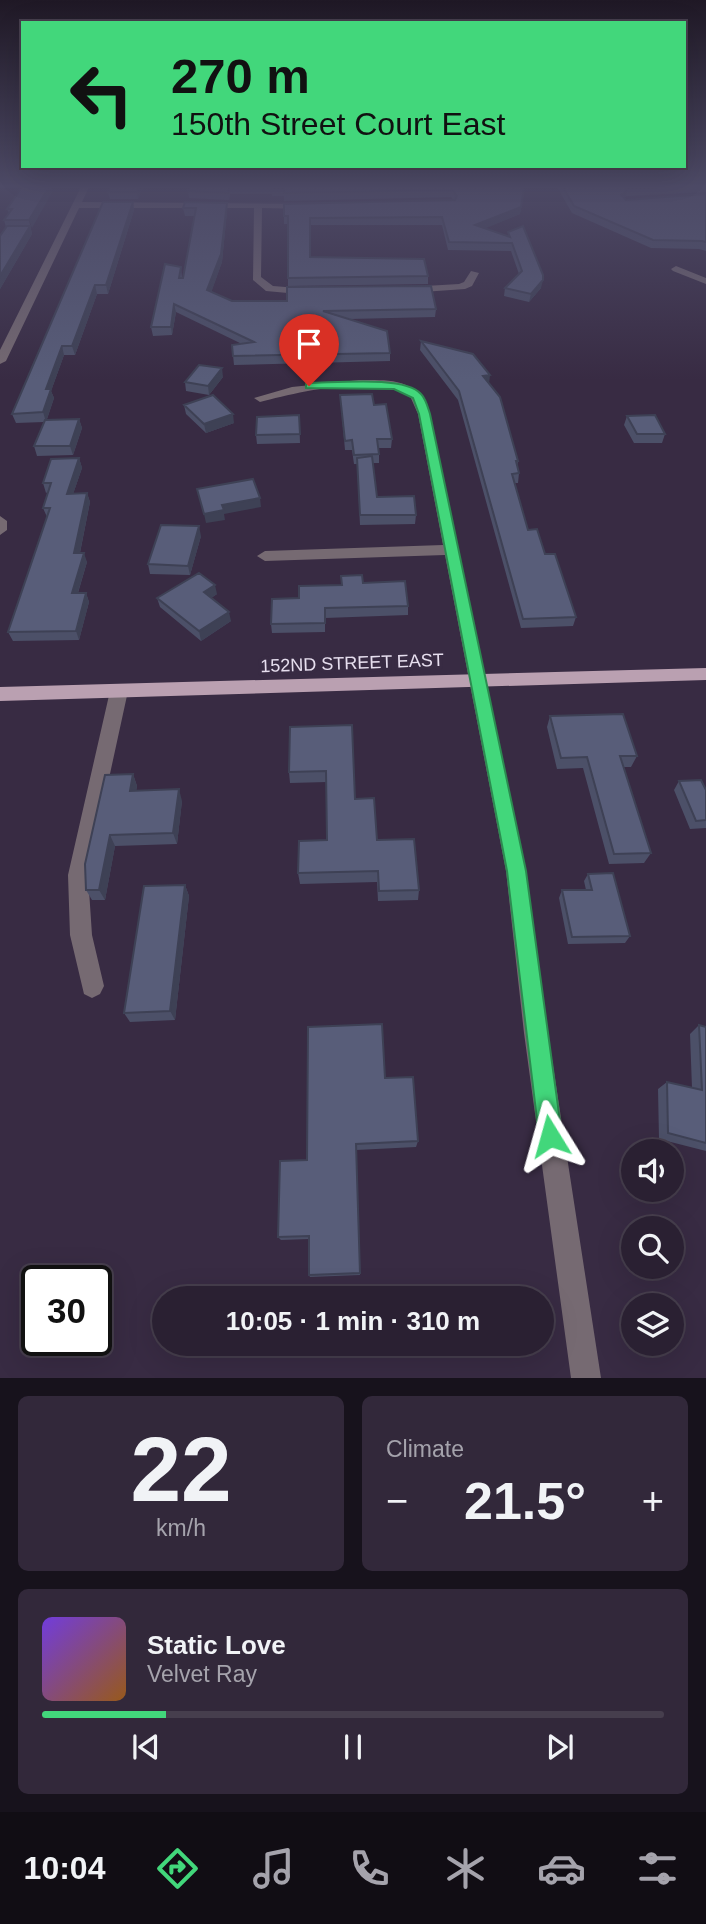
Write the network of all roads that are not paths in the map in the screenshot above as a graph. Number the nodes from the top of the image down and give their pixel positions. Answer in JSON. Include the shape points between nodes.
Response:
{"nodes":[{"id":1,"x":53,"y":251,"type":"edge"},
{"id":2,"x":256,"y":251,"type":"edge"},
{"id":3,"x":676,"y":269,"type":"dead end"},
{"id":4,"x":474,"y":273,"type":"dead end"},
{"id":5,"x":706,"y":281,"type":"edge"},
{"id":6,"x":399,"y":290,"type":"edge"},
{"id":7,"x":318,"y":291,"type":"edge"},
{"id":8,"x":0,"y":361,"type":"edge"},
{"id":9,"x":260,"y":398,"type":"dead end"},
{"id":10,"x":0,"y":521,"type":"edge"},
{"id":11,"x":0,"y":530,"type":"edge"},
{"id":12,"x":453,"y":550,"type":"junction"},
{"id":13,"x":265,"y":556,"type":"dead end"},
{"id":14,"x":706,"y":674,"type":"edge"},
{"id":15,"x":477,"y":681,"type":"junction"},
{"id":16,"x":119,"y":691,"type":"junction"},
{"id":17,"x":0,"y":694,"type":"edge"},
{"id":18,"x":92,"y":986,"type":"dead end"},
{"id":19,"x":586,"y":1378,"type":"edge"}],
"edges":[{"from":1,"to":8,"type":"street"},
{"from":2,"to":7,"type":"street","via":[[259,282],[291,292]]},
{"from":3,"to":5,"type":"street"},
{"from":4,"to":6,"type":"street","via":[[461,287]]},
{"from":9,"to":12,"type":"street","via":[[309,386],[384,385],[411,391],[425,414]]},
{"from":10,"to":11,"type":"street"},
{"from":12,"to":13,"type":"street"},
{"from":12,"to":15,"type":"street"},
{"from":14,"to":15,"type":"main road","name":"152ND STREET EAST"},
{"from":15,"to":16,"type":"main road","name":"152ND STREET EAST"},
{"from":15,"to":19,"type":"street","via":[[516,871]]},
{"from":16,"to":17,"type":"main road","name":"152ND STREET EAST"},
{"from":16,"to":18,"type":"street","via":[[78,876],[81,935]]}]}
